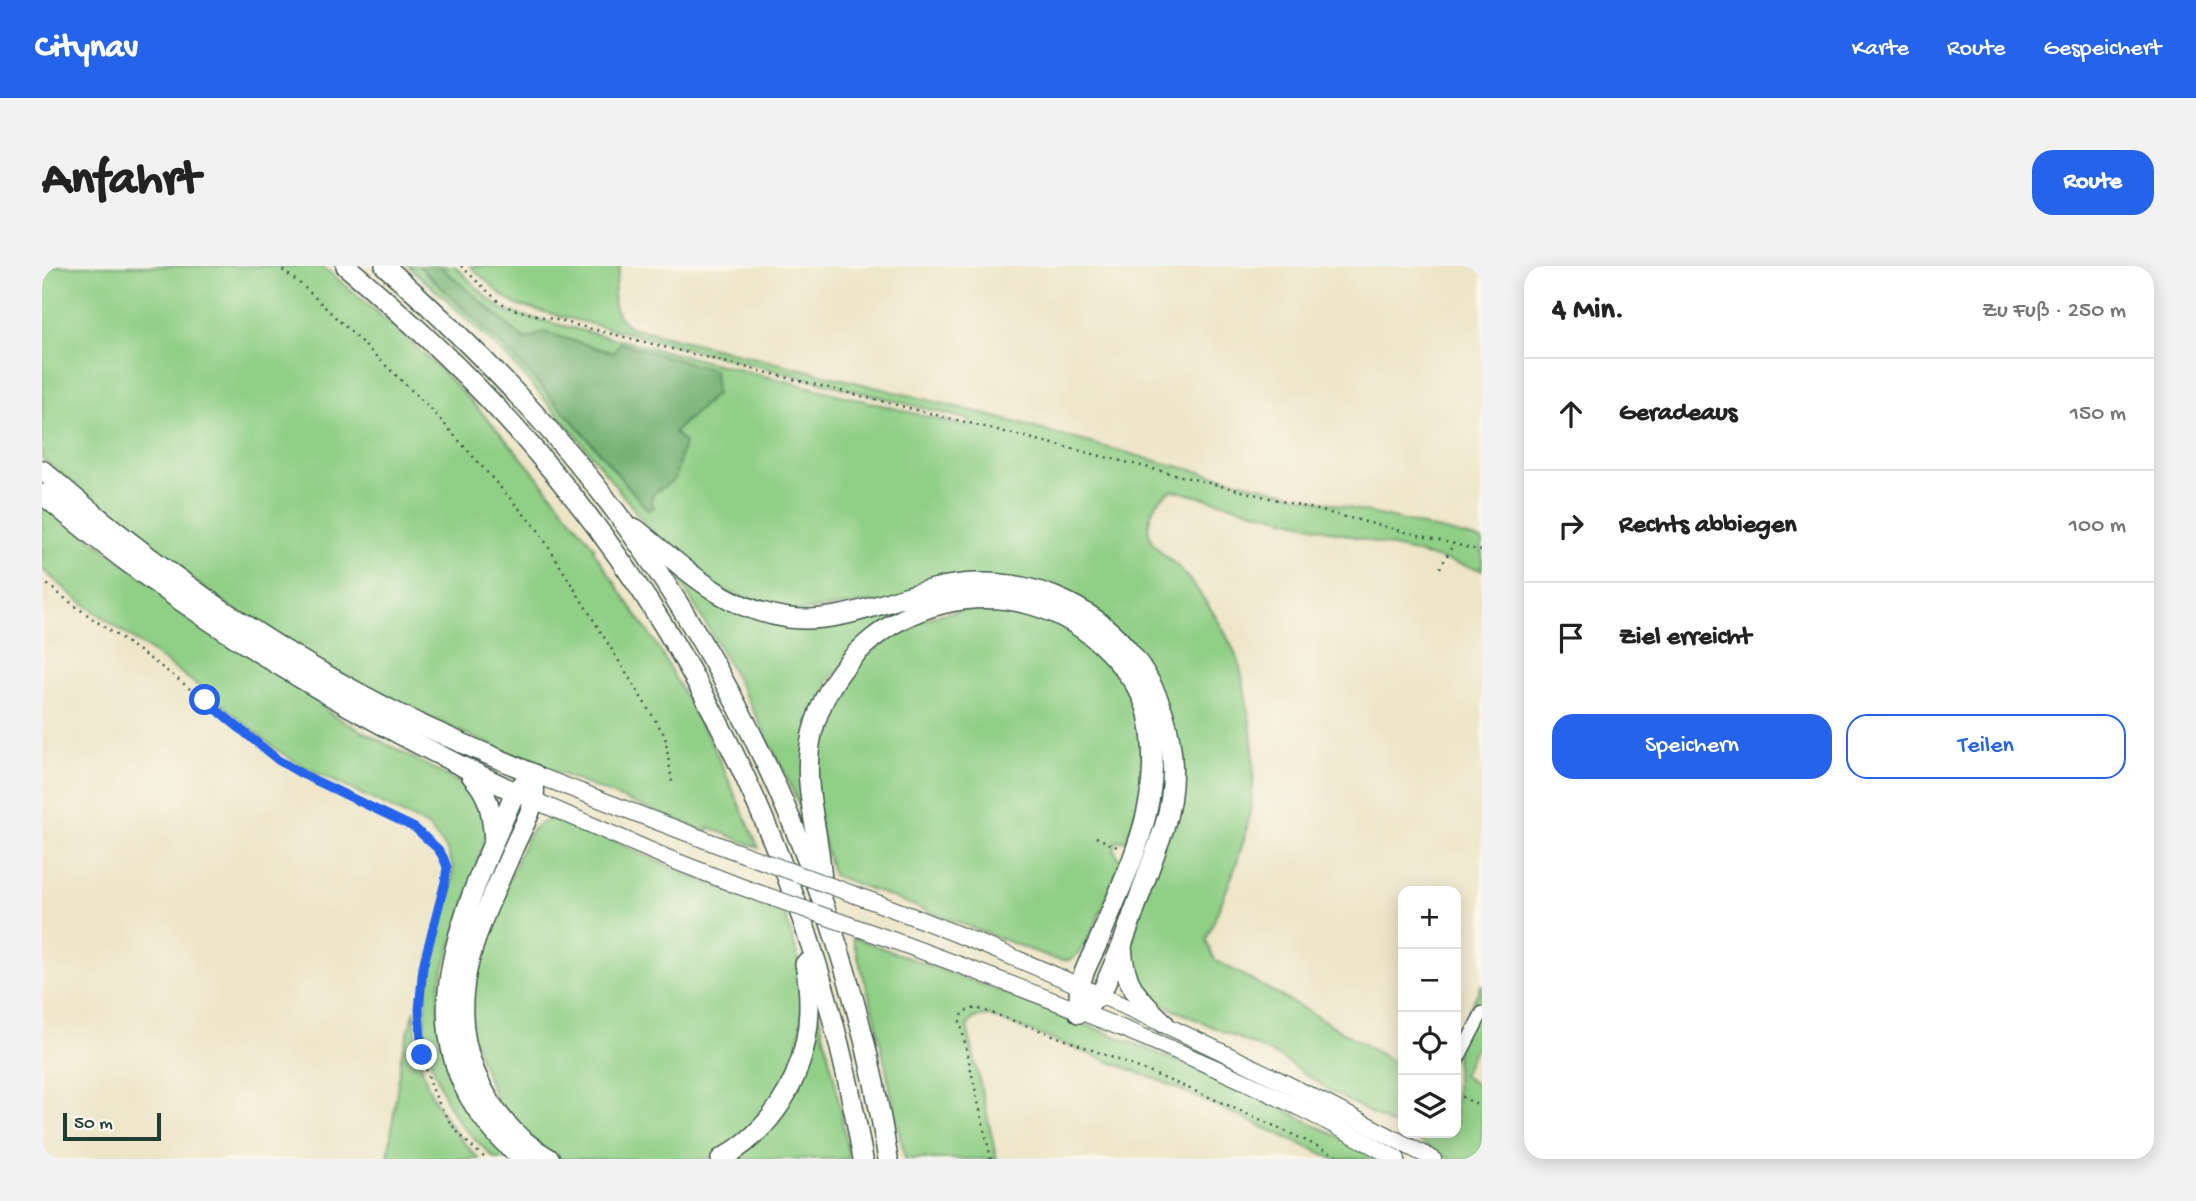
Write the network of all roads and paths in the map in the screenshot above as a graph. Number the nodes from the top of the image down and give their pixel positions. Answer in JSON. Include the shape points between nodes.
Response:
{"nodes":[{"id":1,"x":277,"y":266,"type":"edge"},
{"id":2,"x":346,"y":266,"type":"edge"},
{"id":3,"x":385,"y":266,"type":"edge"},
{"id":4,"x":461,"y":266,"type":"edge"},
{"id":5,"x":42,"y":470,"type":"edge"},
{"id":6,"x":42,"y":494,"type":"edge"},
{"id":7,"x":618,"y":516,"type":"junction"},
{"id":8,"x":1454,"y":543,"type":"junction"},
{"id":9,"x":1482,"y":551,"type":"edge"},
{"id":10,"x":1440,"y":568,"type":"dead end"},
{"id":11,"x":42,"y":580,"type":"edge"},
{"id":12,"x":464,"y":768,"type":"junction"},
{"id":13,"x":534,"y":774,"type":"junction"},
{"id":14,"x":672,"y":782,"type":"dead end"},
{"id":15,"x":514,"y":792,"type":"junction"},
{"id":16,"x":534,"y":801,"type":"junction"},
{"id":17,"x":1096,"y":837,"type":"dead end"},
{"id":18,"x":495,"y":841,"type":"junction"},
{"id":19,"x":1135,"y":853,"type":"junction"},
{"id":20,"x":822,"y":903,"type":"junction"},
{"id":21,"x":807,"y":935,"type":"junction"},
{"id":22,"x":1122,"y":945,"type":"junction"},
{"id":23,"x":1080,"y":985,"type":"junction"},
{"id":24,"x":1101,"y":994,"type":"junction"},
{"id":25,"x":1079,"y":1013,"type":"junction"},
{"id":26,"x":1482,"y":1013,"type":"edge"},
{"id":27,"x":1164,"y":1023,"type":"junction"},
{"id":28,"x":1461,"y":1053,"type":"edge"},
{"id":29,"x":1461,"y":1096,"type":"edge"},
{"id":30,"x":1482,"y":1108,"type":"edge"},
{"id":31,"x":486,"y":1159,"type":"edge"},
{"id":32,"x":523,"y":1159,"type":"edge"},
{"id":33,"x":550,"y":1159,"type":"edge"},
{"id":34,"x":721,"y":1159,"type":"edge"},
{"id":35,"x":863,"y":1159,"type":"edge"},
{"id":36,"x":888,"y":1159,"type":"edge"},
{"id":37,"x":992,"y":1159,"type":"edge"},
{"id":38,"x":1343,"y":1159,"type":"edge"},
{"id":39,"x":1397,"y":1159,"type":"edge"},
{"id":40,"x":1433,"y":1159,"type":"edge"}],
"edges":[{"from":1,"to":14,"type":"path","via":[[430,409],[538,530],[665,736]]},
{"from":2,"to":21,"type":"highway","via":[[489,399],[562,483],[624,566],[721,726],[772,838]]},
{"from":3,"to":7,"type":"highway","via":[[520,397]]},
{"from":4,"to":8,"type":"path","via":[[512,309]]},
{"from":5,"to":13,"type":"highway","via":[[173,574],[305,661],[395,712]]},
{"from":6,"to":12,"type":"highway","via":[[221,629],[338,702]]},
{"from":7,"to":20,"type":"highway","via":[[685,615],[747,724],[794,827]]},
{"from":7,"to":22,"type":"highway","via":[[704,586],[738,605],[772,615],[836,616],[949,586],[996,583],[1055,597],[1105,627],[1149,679],[1169,732],[1172,758],[1169,809]]},
{"from":8,"to":9,"type":"path"},
{"from":8,"to":10,"type":"path"},
{"from":11,"to":31,"type":"path","via":[[278,760],[415,828],[438,849],[447,867],[423,967],[419,1010],[422,1055],[447,1118]]},
{"from":12,"to":15,"type":"highway"},
{"from":12,"to":18,"type":"highway","via":[[490,803]]},
{"from":13,"to":15,"type":"highway"},
{"from":13,"to":16,"type":"highway"},
{"from":13,"to":23,"type":"main road","bridge":true},
{"from":15,"to":16,"type":"main road"},
{"from":15,"to":18,"type":"highway"},
{"from":16,"to":25,"type":"main road","bridge":true,"via":[[680,864]]},
{"from":16,"to":33,"type":"highway","via":[[475,938],[466,970],[463,1015],[471,1062],[494,1111],[519,1138]]},
{"from":17,"to":19,"type":"path"},
{"from":18,"to":32,"type":"highway","via":[[459,931],[446,996],[447,1031],[454,1066],[469,1097],[489,1128]]},
{"from":19,"to":20,"type":"highway","via":[[1149,811],[1153,765],[1147,712],[1128,674],[1084,630],[1043,609],[1005,600],[955,600],[889,625],[860,649],[827,693],[814,724],[807,779],[822,863]]},
{"from":19,"to":23,"type":"highway"},
{"from":20,"to":36,"type":"highway","via":[[854,1002]]},
{"from":21,"to":34,"type":"highway","via":[[804,959],[810,1022],[801,1062],[769,1118]]},
{"from":21,"to":35,"type":"highway","via":[[834,1024]]},
{"from":22,"to":24,"type":"highway"},
{"from":22,"to":27,"type":"highway","via":[[1123,965],[1134,994]]},
{"from":23,"to":24,"type":"main road"},
{"from":23,"to":25,"type":"highway"},
{"from":24,"to":25,"type":"highway"},
{"from":24,"to":27,"type":"main road"},
{"from":25,"to":39,"type":"main road","via":[[1243,1079]]},
{"from":26,"to":28,"type":"lane"},
{"from":27,"to":40,"type":"main road"},
{"from":29,"to":30,"type":"path"},
{"from":37,"to":38,"type":"path","via":[[961,1021],[964,1011],[976,1008],[1249,1114]]}]}
